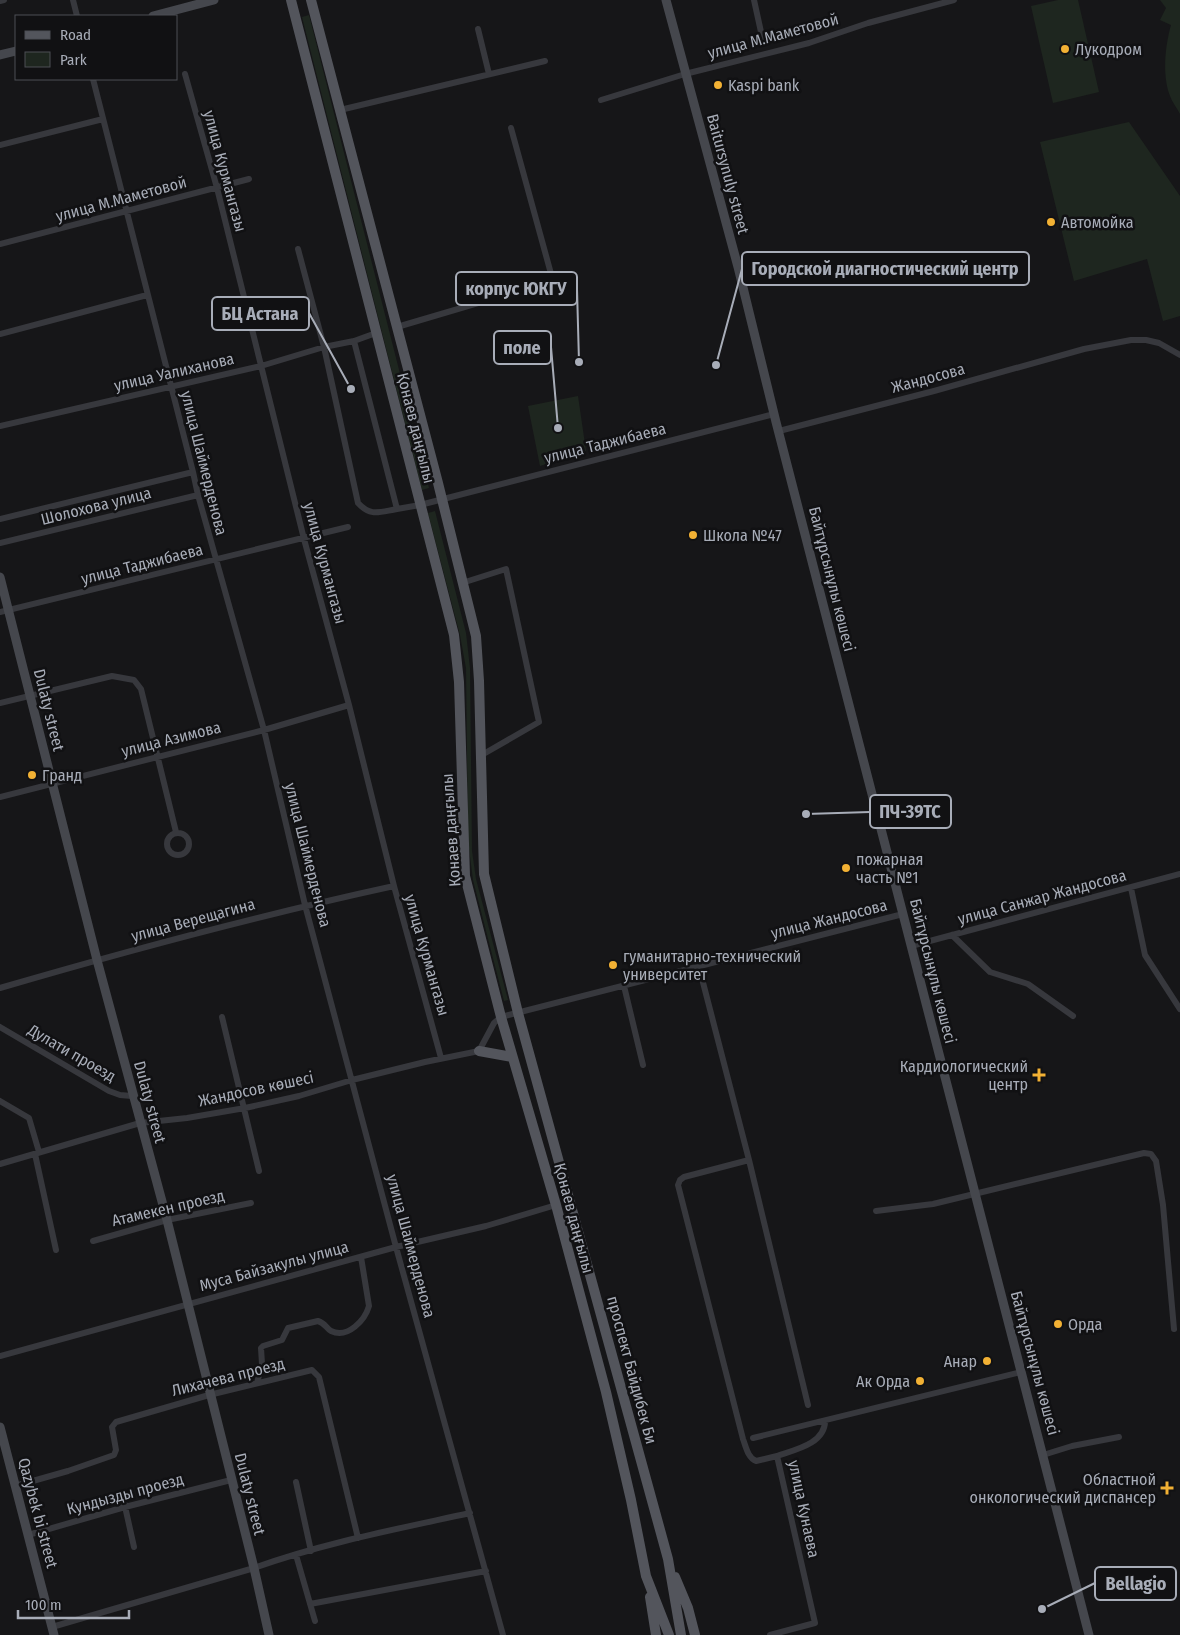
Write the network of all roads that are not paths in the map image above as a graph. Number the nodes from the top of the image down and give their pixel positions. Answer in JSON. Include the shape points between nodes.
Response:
{"nodes":[{"id":1,"x":4,"y":0,"type":"edge"},
{"id":2,"x":73,"y":0,"type":"edge"},
{"id":3,"x":214,"y":0,"type":"edge"},
{"id":4,"x":291,"y":0,"type":"edge"},
{"id":5,"x":311,"y":0,"type":"edge"},
{"id":6,"x":666,"y":0,"type":"edge"},
{"id":7,"x":754,"y":0,"type":"edge"},
{"id":8,"x":954,"y":0,"type":"edge"},
{"id":9,"x":0,"y":1,"type":"edge"},
{"id":10,"x":77,"y":15,"type":"edge"},
{"id":11,"x":156,"y":15,"type":"edge"},
{"id":12,"x":478,"y":29,"type":"dead end"},
{"id":13,"x":763,"y":41,"type":"dead end"},
{"id":14,"x":15,"y":51,"type":"edge"},
{"id":15,"x":0,"y":55,"type":"edge"},
{"id":16,"x":545,"y":61,"type":"dead end"},
{"id":17,"x":185,"y":74,"type":"dead end"},
{"id":18,"x":489,"y":74,"type":"junction"},
{"id":19,"x":685,"y":74,"type":"junction"},
{"id":20,"x":93,"y":80,"type":"edge"},
{"id":21,"x":601,"y":100,"type":"dead end"},
{"id":22,"x":340,"y":110,"type":"junction"},
{"id":23,"x":103,"y":119,"type":"junction"},
{"id":24,"x":511,"y":128,"type":"dead end"},
{"id":25,"x":0,"y":145,"type":"edge"},
{"id":26,"x":249,"y":179,"type":"dead end"},
{"id":27,"x":217,"y":188,"type":"junction"},
{"id":28,"x":126,"y":212,"type":"junction"},
{"id":29,"x":0,"y":244,"type":"edge"},
{"id":30,"x":298,"y":250,"type":"dead end"},
{"id":31,"x":147,"y":295,"type":"junction"},
{"id":32,"x":397,"y":327,"type":"junction"},
{"id":33,"x":376,"y":333,"type":"junction"},
{"id":34,"x":0,"y":334,"type":"edge"},
{"id":35,"x":354,"y":341,"type":"junction"},
{"id":36,"x":324,"y":347,"type":"junction"},
{"id":37,"x":1180,"y":355,"type":"edge"},
{"id":38,"x":261,"y":366,"type":"junction"},
{"id":39,"x":170,"y":386,"type":"junction"},
{"id":40,"x":774,"y":414,"type":"junction"},
{"id":41,"x":0,"y":426,"type":"edge"},
{"id":42,"x":779,"y":431,"type":"junction"},
{"id":43,"x":193,"y":472,"type":"junction"},
{"id":44,"x":198,"y":495,"type":"junction"},
{"id":45,"x":442,"y":498,"type":"junction"},
{"id":46,"x":420,"y":504,"type":"junction"},
{"id":47,"x":397,"y":509,"type":"junction"},
{"id":48,"x":0,"y":519,"type":"edge"},
{"id":49,"x":348,"y":527,"type":"dead end"},
{"id":50,"x":304,"y":538,"type":"junction"},
{"id":51,"x":0,"y":543,"type":"edge"},
{"id":52,"x":215,"y":560,"type":"junction"},
{"id":53,"x":0,"y":577,"type":"edge"},
{"id":54,"x":462,"y":583,"type":"junction"},
{"id":55,"x":4,"y":611,"type":"edge"},
{"id":56,"x":30,"y":696,"type":"junction"},
{"id":57,"x":0,"y":703,"type":"edge"},
{"id":58,"x":348,"y":705,"type":"junction"},
{"id":59,"x":264,"y":730,"type":"junction"},
{"id":60,"x":157,"y":756,"type":"junction"},
{"id":61,"x":480,"y":756,"type":"junction"},
{"id":62,"x":52,"y":783,"type":"junction"},
{"id":63,"x":0,"y":797,"type":"edge"},
{"id":64,"x":176,"y":832,"type":"dead end"},
{"id":65,"x":1180,"y":874,"type":"edge"},
{"id":66,"x":394,"y":886,"type":"junction"},
{"id":67,"x":1131,"y":888,"type":"junction"},
{"id":68,"x":305,"y":905,"type":"junction"},
{"id":69,"x":903,"y":914,"type":"junction"},
{"id":70,"x":952,"y":935,"type":"junction"},
{"id":71,"x":911,"y":946,"type":"junction"},
{"id":72,"x":97,"y":960,"type":"junction"},
{"id":73,"x":699,"y":967,"type":"junction"},
{"id":74,"x":624,"y":986,"type":"junction"},
{"id":75,"x":0,"y":988,"type":"edge"},
{"id":76,"x":1180,"y":1008,"type":"edge"},
{"id":77,"x":518,"y":1013,"type":"junction"},
{"id":78,"x":1073,"y":1016,"type":"dead end"},
{"id":79,"x":222,"y":1017,"type":"dead end"},
{"id":80,"x":501,"y":1018,"type":"junction"},
{"id":81,"x":0,"y":1027,"type":"edge"},
{"id":82,"x":522,"y":1027,"type":"joint"},
{"id":83,"x":479,"y":1051,"type":"junction"},
{"id":84,"x":512,"y":1056,"type":"junction"},
{"id":85,"x":440,"y":1058,"type":"junction"},
{"id":86,"x":643,"y":1065,"type":"dead end"},
{"id":87,"x":352,"y":1080,"type":"junction"},
{"id":88,"x":132,"y":1096,"type":"junction"},
{"id":89,"x":0,"y":1101,"type":"edge"},
{"id":90,"x":245,"y":1108,"type":"junction"},
{"id":91,"x":140,"y":1123,"type":"junction"},
{"id":92,"x":37,"y":1153,"type":"junction"},
{"id":93,"x":749,"y":1160,"type":"junction"},
{"id":94,"x":0,"y":1164,"type":"edge"},
{"id":95,"x":259,"y":1171,"type":"dead end"},
{"id":96,"x":975,"y":1194,"type":"junction"},
{"id":97,"x":251,"y":1203,"type":"dead end"},
{"id":98,"x":556,"y":1205,"type":"junction"},
{"id":99,"x":876,"y":1211,"type":"dead end"},
{"id":100,"x":167,"y":1220,"type":"junction"},
{"id":101,"x":93,"y":1241,"type":"dead end"},
{"id":102,"x":396,"y":1248,"type":"junction"},
{"id":103,"x":56,"y":1250,"type":"dead end"},
{"id":104,"x":361,"y":1257,"type":"junction"},
{"id":105,"x":188,"y":1304,"type":"junction"},
{"id":106,"x":1174,"y":1329,"type":"dead end"},
{"id":107,"x":0,"y":1356,"type":"edge"},
{"id":108,"x":1021,"y":1372,"type":"junction"},
{"id":109,"x":257,"y":1383,"type":"junction"},
{"id":110,"x":209,"y":1394,"type":"junction"},
{"id":111,"x":808,"y":1405,"type":"dead end"},
{"id":112,"x":825,"y":1424,"type":"junction"},
{"id":113,"x":0,"y":1427,"type":"edge"},
{"id":114,"x":1119,"y":1437,"type":"dead end"},
{"id":115,"x":754,"y":1438,"type":"dead end"},
{"id":116,"x":1043,"y":1455,"type":"junction"},
{"id":117,"x":778,"y":1456,"type":"junction"},
{"id":118,"x":230,"y":1480,"type":"junction"},
{"id":119,"x":296,"y":1482,"type":"dead end"},
{"id":120,"x":15,"y":1486,"type":"junction"},
{"id":121,"x":122,"y":1492,"type":"dead end"},
{"id":122,"x":125,"y":1506,"type":"junction"},
{"id":123,"x":470,"y":1513,"type":"junction"},
{"id":124,"x":28,"y":1535,"type":"junction"},
{"id":125,"x":358,"y":1538,"type":"junction"},
{"id":126,"x":134,"y":1547,"type":"dead end"},
{"id":127,"x":311,"y":1550,"type":"junction"},
{"id":128,"x":296,"y":1555,"type":"junction"},
{"id":129,"x":668,"y":1559,"type":"junction"},
{"id":130,"x":254,"y":1568,"type":"junction"},
{"id":131,"x":486,"y":1571,"type":"junction"},
{"id":132,"x":646,"y":1576,"type":"junction"},
{"id":133,"x":310,"y":1604,"type":"junction"},
{"id":134,"x":315,"y":1621,"type":"dead end"},
{"id":135,"x":53,"y":1631,"type":"edge"},
{"id":136,"x":269,"y":1635,"type":"edge"},
{"id":137,"x":503,"y":1635,"type":"edge"},
{"id":138,"x":656,"y":1635,"type":"edge"},
{"id":139,"x":670,"y":1635,"type":"edge"},
{"id":140,"x":681,"y":1635,"type":"edge"},
{"id":141,"x":695,"y":1635,"type":"edge"},
{"id":142,"x":770,"y":1635,"type":"edge"},
{"id":143,"x":1089,"y":1635,"type":"edge"}],
"edges":[{"from":1,"to":9,"type":"street"},
{"from":2,"to":10,"type":"street"},
{"from":3,"to":11,"type":"main road"},
{"from":4,"to":33,"type":"main road","name":"Қонаев даңғылы"},
{"from":5,"to":22,"type":"main road","name":"Қонаев даңғылы"},
{"from":6,"to":19,"type":"main road","name":"Baitursynuly street"},
{"from":7,"to":13,"type":"street"},
{"from":8,"to":19,"type":"street","name":"улица М.Маметовой","via":[[809,43]]},
{"from":12,"to":18,"type":"street"},
{"from":14,"to":15,"type":"main road"},
{"from":16,"to":18,"type":"street"},
{"from":17,"to":27,"type":"street","name":"улица Курмангазы"},
{"from":18,"to":22,"type":"street"},
{"from":19,"to":21,"type":"street","name":"улица М.Маметовой"},
{"from":19,"to":40,"type":"main road","name":"Baitursynuly street"},
{"from":20,"to":23,"type":"street","name":"улица Шаймерденова"},
{"from":22,"to":32,"type":"main road","name":"Қонаев даңғылы"},
{"from":23,"to":25,"type":"street"},
{"from":23,"to":28,"type":"street","name":"улица Шаймерденова"},
{"from":24,"to":32,"type":"street","via":[[553,281]]},
{"from":26,"to":27,"type":"street","name":"улица М.Маметовой"},
{"from":27,"to":28,"type":"street","name":"улица М.Маметовой"},
{"from":27,"to":38,"type":"street","name":"улица Курмангазы"},
{"from":28,"to":29,"type":"street","name":"улица М.Маметовой"},
{"from":28,"to":31,"type":"street","name":"улица Шаймерденова"},
{"from":30,"to":36,"type":"street","name":"улица Таджибаева"},
{"from":31,"to":34,"type":"street"},
{"from":31,"to":39,"type":"street","name":"улица Шаймерденова"},
{"from":32,"to":45,"type":"main road","name":"Қонаев даңғылы"},
{"from":33,"to":35,"type":"street","name":"улица Уалиханова"},
{"from":33,"to":46,"type":"main road","name":"Қонаев даңғылы"},
{"from":35,"to":36,"type":"street","name":"улица Уалиханова"},
{"from":35,"to":47,"type":"street"},
{"from":36,"to":38,"type":"street","name":"улица Уалиханова"},
{"from":36,"to":47,"type":"street","name":"улица Таджибаева","via":[[358,503],[372,513]]},
{"from":37,"to":42,"type":"street","name":"Жандосова","via":[[1159,343],[1131,340]]},
{"from":38,"to":39,"type":"street","name":"улица Уалиханова"},
{"from":38,"to":50,"type":"street","name":"улица Курмангазы"},
{"from":39,"to":41,"type":"street","name":"улица Уалиханова"},
{"from":39,"to":43,"type":"street","name":"улица Шаймерденова"},
{"from":40,"to":42,"type":"main road","name":"Baitursynuly street"},
{"from":40,"to":45,"type":"street","name":"улица Таджибаева"},
{"from":42,"to":69,"type":"main road","name":"Байтұрсынұлы көшесі"},
{"from":43,"to":44,"type":"street","name":"улица Шаймерденова"},
{"from":43,"to":48,"type":"street","name":"Шолохова улица"},
{"from":44,"to":51,"type":"street","name":"Шолохова улица"},
{"from":44,"to":52,"type":"street","name":"улица Шаймерденова"},
{"from":45,"to":46,"type":"street","name":"улица Таджибаева"},
{"from":45,"to":54,"type":"main road","name":"Қонаев даңғылы"},
{"from":46,"to":47,"type":"street","name":"улица Таджибаева"},
{"from":46,"to":80,"type":"main road","name":"Қонаев даңғылы","via":[[454,635],[459,682],[465,876]]},
{"from":49,"to":50,"type":"street","name":"улица Таджибаева"},
{"from":50,"to":52,"type":"street","name":"улица Таджибаева"},
{"from":50,"to":58,"type":"street","name":"улица Курмангазы"},
{"from":52,"to":55,"type":"street","name":"улица Таджибаева"},
{"from":52,"to":59,"type":"street","name":"улица Шаймерденова"},
{"from":53,"to":55,"type":"main road","name":"Dulaty street"},
{"from":54,"to":61,"type":"main road","name":"Қонаев даңғылы","via":[[476,636]]},
{"from":54,"to":61,"type":"street","via":[[506,569],[539,722]]},
{"from":55,"to":56,"type":"main road","name":"Dulaty street"},
{"from":56,"to":57,"type":"street"},
{"from":56,"to":60,"type":"street","via":[[112,676],[134,680],[141,689]]},
{"from":56,"to":62,"type":"main road","name":"Dulaty street"},
{"from":58,"to":59,"type":"street","name":"улица Азимова"},
{"from":58,"to":66,"type":"street","name":"улица Курмангазы"},
{"from":59,"to":60,"type":"street","name":"улица Азимова"},
{"from":59,"to":68,"type":"street","name":"улица Шаймерденова"},
{"from":60,"to":62,"type":"street","name":"улица Азимова"},
{"from":60,"to":64,"type":"street"},
{"from":61,"to":77,"type":"main road","name":"Қонаев даңғылы","via":[[484,874]]},
{"from":62,"to":63,"type":"street","name":"улица Азимова"},
{"from":62,"to":72,"type":"main road","name":"Dulaty street"},
{"from":65,"to":67,"type":"street","name":"улица Санжар Жандосова"},
{"from":66,"to":68,"type":"street","name":"улица Верещагина"},
{"from":66,"to":85,"type":"street","name":"улица Курмангазы"},
{"from":67,"to":70,"type":"street","name":"улица Санжар Жандосова"},
{"from":67,"to":76,"type":"street","via":[[1145,955]]},
{"from":68,"to":72,"type":"street","name":"улица Верещагина"},
{"from":68,"to":87,"type":"street","name":"улица Шаймерденова"},
{"from":69,"to":71,"type":"main road","name":"Байтұрсынұлы көшесі"},
{"from":69,"to":73,"type":"street","name":"улица Жандосова"},
{"from":70,"to":71,"type":"street","name":"улица Санжар Жандосова"},
{"from":70,"to":78,"type":"street","via":[[990,972],[1028,984]]},
{"from":71,"to":96,"type":"main road","name":"Байтұрсынұлы көшесі"},
{"from":72,"to":75,"type":"street","name":"улица Верещагина"},
{"from":72,"to":88,"type":"main road","name":"Dulaty street"},
{"from":73,"to":74,"type":"street","name":"улица Жандосова"},
{"from":73,"to":93,"type":"street"},
{"from":74,"to":77,"type":"street","name":"улица Жандосова"},
{"from":74,"to":86,"type":"street"},
{"from":77,"to":80,"type":"street","name":"улица Жандосова"},
{"from":77,"to":82,"type":"main road","name":"Қонаев даңғылы"},
{"from":79,"to":90,"type":"street"},
{"from":80,"to":83,"type":"street","via":[[494,1023]]},
{"from":80,"to":84,"type":"main road","name":"Қонаев даңғылы"},
{"from":81,"to":88,"type":"street","name":"Дулати проезд","via":[[109,1091]]},
{"from":82,"to":129,"type":"main road","name":"проспект Байдибек Би"},
{"from":83,"to":84,"type":"main road"},
{"from":83,"to":85,"type":"street","name":"Жандосов көшесі"},
{"from":84,"to":98,"type":"main road","name":"Қонаев даңғылы"},
{"from":85,"to":87,"type":"street","name":"Жандосов көшесі"},
{"from":87,"to":90,"type":"street","name":"Жандосов көшесі"},
{"from":87,"to":102,"type":"street","name":"улица Шаймерденова"},
{"from":88,"to":91,"type":"main road","name":"Dulaty street"},
{"from":89,"to":92,"type":"street","via":[[29,1118]]},
{"from":90,"to":91,"type":"street","name":"Жандосов көшесі"},
{"from":90,"to":95,"type":"street"},
{"from":91,"to":92,"type":"street","name":"Жандосов көшесі"},
{"from":91,"to":100,"type":"main road","name":"Dulaty street"},
{"from":92,"to":94,"type":"street","name":"Жандосов көшесі"},
{"from":92,"to":103,"type":"street"},
{"from":93,"to":111,"type":"street"},
{"from":93,"to":117,"type":"street","via":[[684,1177],[678,1185],[743,1439],[753,1460]]},
{"from":96,"to":99,"type":"street","via":[[933,1204]]},
{"from":96,"to":106,"type":"street","via":[[1144,1152],[1152,1154],[1163,1205]]},
{"from":96,"to":108,"type":"main road","name":"Байтұрсынұлы көшесі"},
{"from":97,"to":100,"type":"street","name":"Атамекен проезд"},
{"from":98,"to":102,"type":"street","name":"Муса Байзакулы улица"},
{"from":98,"to":132,"type":"main road","name":"Қонаев даңғылы","via":[[606,1392]]},
{"from":100,"to":101,"type":"street","name":"Атамекен проезд"},
{"from":100,"to":105,"type":"main road","name":"Dulaty street"},
{"from":102,"to":104,"type":"street","name":"Муса Байзакулы улица"},
{"from":102,"to":123,"type":"street","name":"улица Шаймерденова"},
{"from":104,"to":105,"type":"street","name":"Муса Байзакулы улица"},
{"from":104,"to":109,"type":"street","via":[[369,1306],[362,1321],[341,1332],[330,1330],[318,1321],[288,1328],[282,1340],[261,1348],[262,1364]]},
{"from":105,"to":107,"type":"street","name":"Муса Байзакулы улица"},
{"from":105,"to":110,"type":"main road","name":"Dulaty street"},
{"from":108,"to":112,"type":"street"},
{"from":108,"to":116,"type":"main road","name":"Байтұрсынұлы көшесі"},
{"from":109,"to":110,"type":"street","name":"Лихачева проезд"},
{"from":109,"to":125,"type":"street","name":"Лихачева проезд","via":[[312,1370],[319,1377]]},
{"from":110,"to":118,"type":"main road","name":"Dulaty street"},
{"from":110,"to":120,"type":"street","name":"Лихачева проезд","via":[[116,1422],[112,1427],[114,1455]]},
{"from":112,"to":115,"type":"street"},
{"from":112,"to":117,"type":"street","name":"улица Кунаева","via":[[820,1435],[808,1445]]},
{"from":113,"to":120,"type":"main road","name":"Qazybek bi street"},
{"from":114,"to":116,"type":"street"},
{"from":116,"to":143,"type":"main road","name":"Байтұрсынұлы көшесі"},
{"from":117,"to":142,"type":"street","name":"улица Кунаева","via":[[815,1623]]},
{"from":118,"to":122,"type":"street","name":"Кундызды проезд"},
{"from":118,"to":130,"type":"main road","name":"Dulaty street"},
{"from":119,"to":127,"type":"street"},
{"from":120,"to":124,"type":"main road","name":"Qazybek bi street"},
{"from":121,"to":122,"type":"street"},
{"from":122,"to":124,"type":"street","name":"Кундызды проезд"},
{"from":122,"to":126,"type":"street"},
{"from":123,"to":125,"type":"street"},
{"from":123,"to":131,"type":"street","name":"улица Шаймерденова"},
{"from":124,"to":135,"type":"main road","name":"Qazybek bi street"},
{"from":125,"to":127,"type":"street"},
{"from":127,"to":128,"type":"street"},
{"from":128,"to":130,"type":"street"},
{"from":128,"to":133,"type":"street"},
{"from":129,"to":140,"type":"main road","name":"проспект Байдибек Би"},
{"from":129,"to":141,"type":"main road"},
{"from":130,"to":135,"type":"street"},
{"from":130,"to":136,"type":"main road","name":"Dulaty street"},
{"from":131,"to":133,"type":"street"},
{"from":131,"to":137,"type":"street","name":"улица Шаймерденова"},
{"from":132,"to":138,"type":"main road"},
{"from":132,"to":139,"type":"main road","name":"Қонаев даңғылы"},
{"from":133,"to":134,"type":"street"}]}
